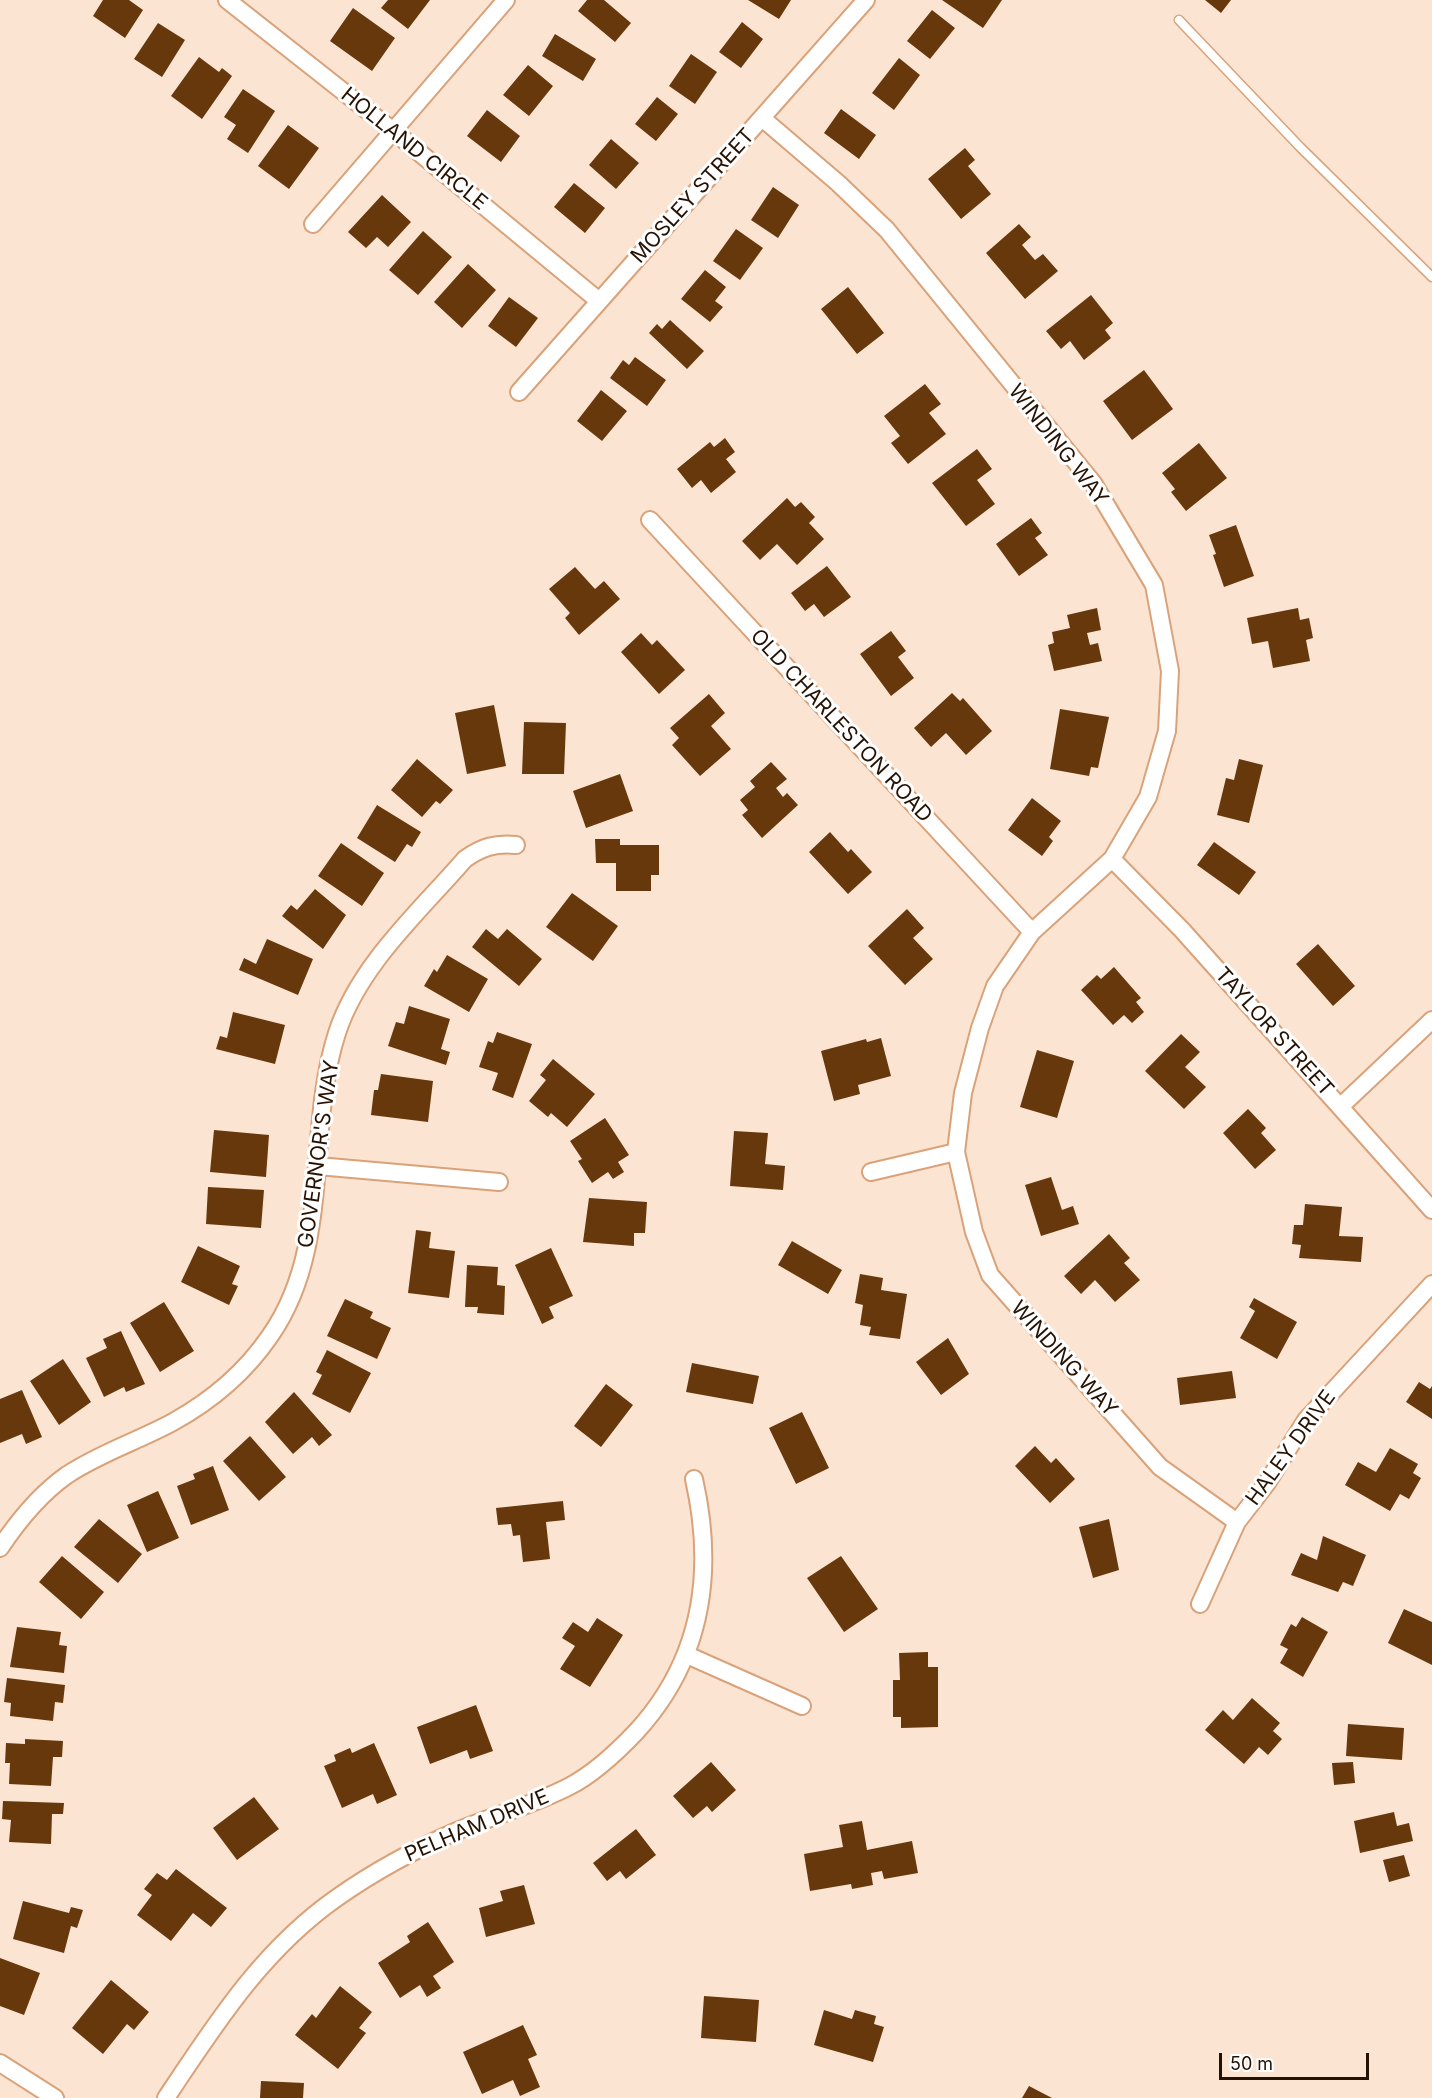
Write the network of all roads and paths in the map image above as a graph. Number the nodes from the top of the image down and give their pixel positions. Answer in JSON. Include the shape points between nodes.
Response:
{"nodes":[{"id":1,"x":227,"y":0,"type":"edge"},
{"id":2,"x":506,"y":0,"type":"edge"},
{"id":3,"x":866,"y":0,"type":"edge"},
{"id":4,"x":1179,"y":20,"type":"dead end"},
{"id":5,"x":762,"y":118,"type":"junction"},
{"id":6,"x":392,"y":130,"type":"junction"},
{"id":7,"x":313,"y":224,"type":"dead end"},
{"id":8,"x":1432,"y":277,"type":"edge"},
{"id":9,"x":599,"y":301,"type":"junction"},
{"id":10,"x":519,"y":392,"type":"dead end"},
{"id":11,"x":650,"y":520,"type":"dead end"},
{"id":12,"x":516,"y":845,"type":"dead end"},
{"id":13,"x":1112,"y":859,"type":"junction"},
{"id":14,"x":1032,"y":932,"type":"junction"},
{"id":15,"x":1432,"y":1020,"type":"edge"},
{"id":16,"x":1341,"y":1106,"type":"junction"},
{"id":17,"x":956,"y":1152,"type":"junction"},
{"id":18,"x":318,"y":1166,"type":"junction"},
{"id":19,"x":871,"y":1172,"type":"dead end"},
{"id":20,"x":499,"y":1182,"type":"dead end"},
{"id":21,"x":1432,"y":1210,"type":"edge"},
{"id":22,"x":1432,"y":1284,"type":"edge"},
{"id":23,"x":694,"y":1479,"type":"dead end"},
{"id":24,"x":1237,"y":1522,"type":"junction"},
{"id":25,"x":0,"y":1548,"type":"edge"},
{"id":26,"x":1200,"y":1604,"type":"dead end"},
{"id":27,"x":687,"y":1655,"type":"junction"},
{"id":28,"x":802,"y":1706,"type":"dead end"},
{"id":29,"x":0,"y":2063,"type":"edge"},
{"id":30,"x":55,"y":2098,"type":"edge"},
{"id":31,"x":166,"y":2098,"type":"edge"}],
"edges":[{"from":1,"to":6,"type":"street","name":"HOLLAND CIRCLE"},
{"from":2,"to":6,"type":"street"},
{"from":3,"to":5,"type":"street","name":"MOSLEY STREET"},
{"from":4,"to":8,"type":"lane"},
{"from":5,"to":9,"type":"street","name":"MOSLEY STREET"},
{"from":5,"to":13,"type":"street","name":"WINDING WAY","via":[[887,230],[1093,483],[1154,585],[1170,670],[1167,731],[1148,797]]},
{"from":6,"to":7,"type":"street"},
{"from":6,"to":9,"type":"street","name":"HOLLAND CIRCLE"},
{"from":9,"to":10,"type":"street","name":"MOSLEY STREET"},
{"from":11,"to":14,"type":"street","name":"OLD CHARLESTON ROAD"},
{"from":12,"to":18,"type":"street","name":"GOVERNOR'S WAY","via":[[482,848],[465,859],[367,975],[338,1031],[328,1065]]},
{"from":13,"to":14,"type":"street","name":"WINDING WAY"},
{"from":13,"to":16,"type":"street","name":"TAYLOR STREET","via":[[1182,930]]},
{"from":14,"to":17,"type":"street","name":"WINDING WAY","via":[[995,986],[980,1028],[963,1093]]},
{"from":15,"to":16,"type":"street"},
{"from":16,"to":21,"type":"street","name":"TAYLOR STREET"},
{"from":17,"to":19,"type":"street"},
{"from":17,"to":24,"type":"street","name":"WINDING WAY","via":[[974,1232],[990,1275],[1160,1467]]},
{"from":18,"to":20,"type":"street"},
{"from":18,"to":25,"type":"street","name":"GOVERNOR'S WAY","via":[[314,1212],[300,1276],[282,1316],[258,1352],[232,1380],[172,1423],[67,1475],[33,1505]]},
{"from":22,"to":24,"type":"street","name":"HALEY DRIVE","via":[[1306,1420]]},
{"from":23,"to":27,"type":"street","name":"PELHAM DRIVE","via":[[704,1541],[701,1596]]},
{"from":24,"to":26,"type":"street","name":"HALEY DRIVE"},
{"from":27,"to":28,"type":"street"},
{"from":27,"to":31,"type":"street","name":"PELHAM DRIVE","via":[[654,1712],[590,1774],[541,1801],[411,1853],[338,1897],[296,1929],[228,2004]]},
{"from":29,"to":30,"type":"street"}]}
